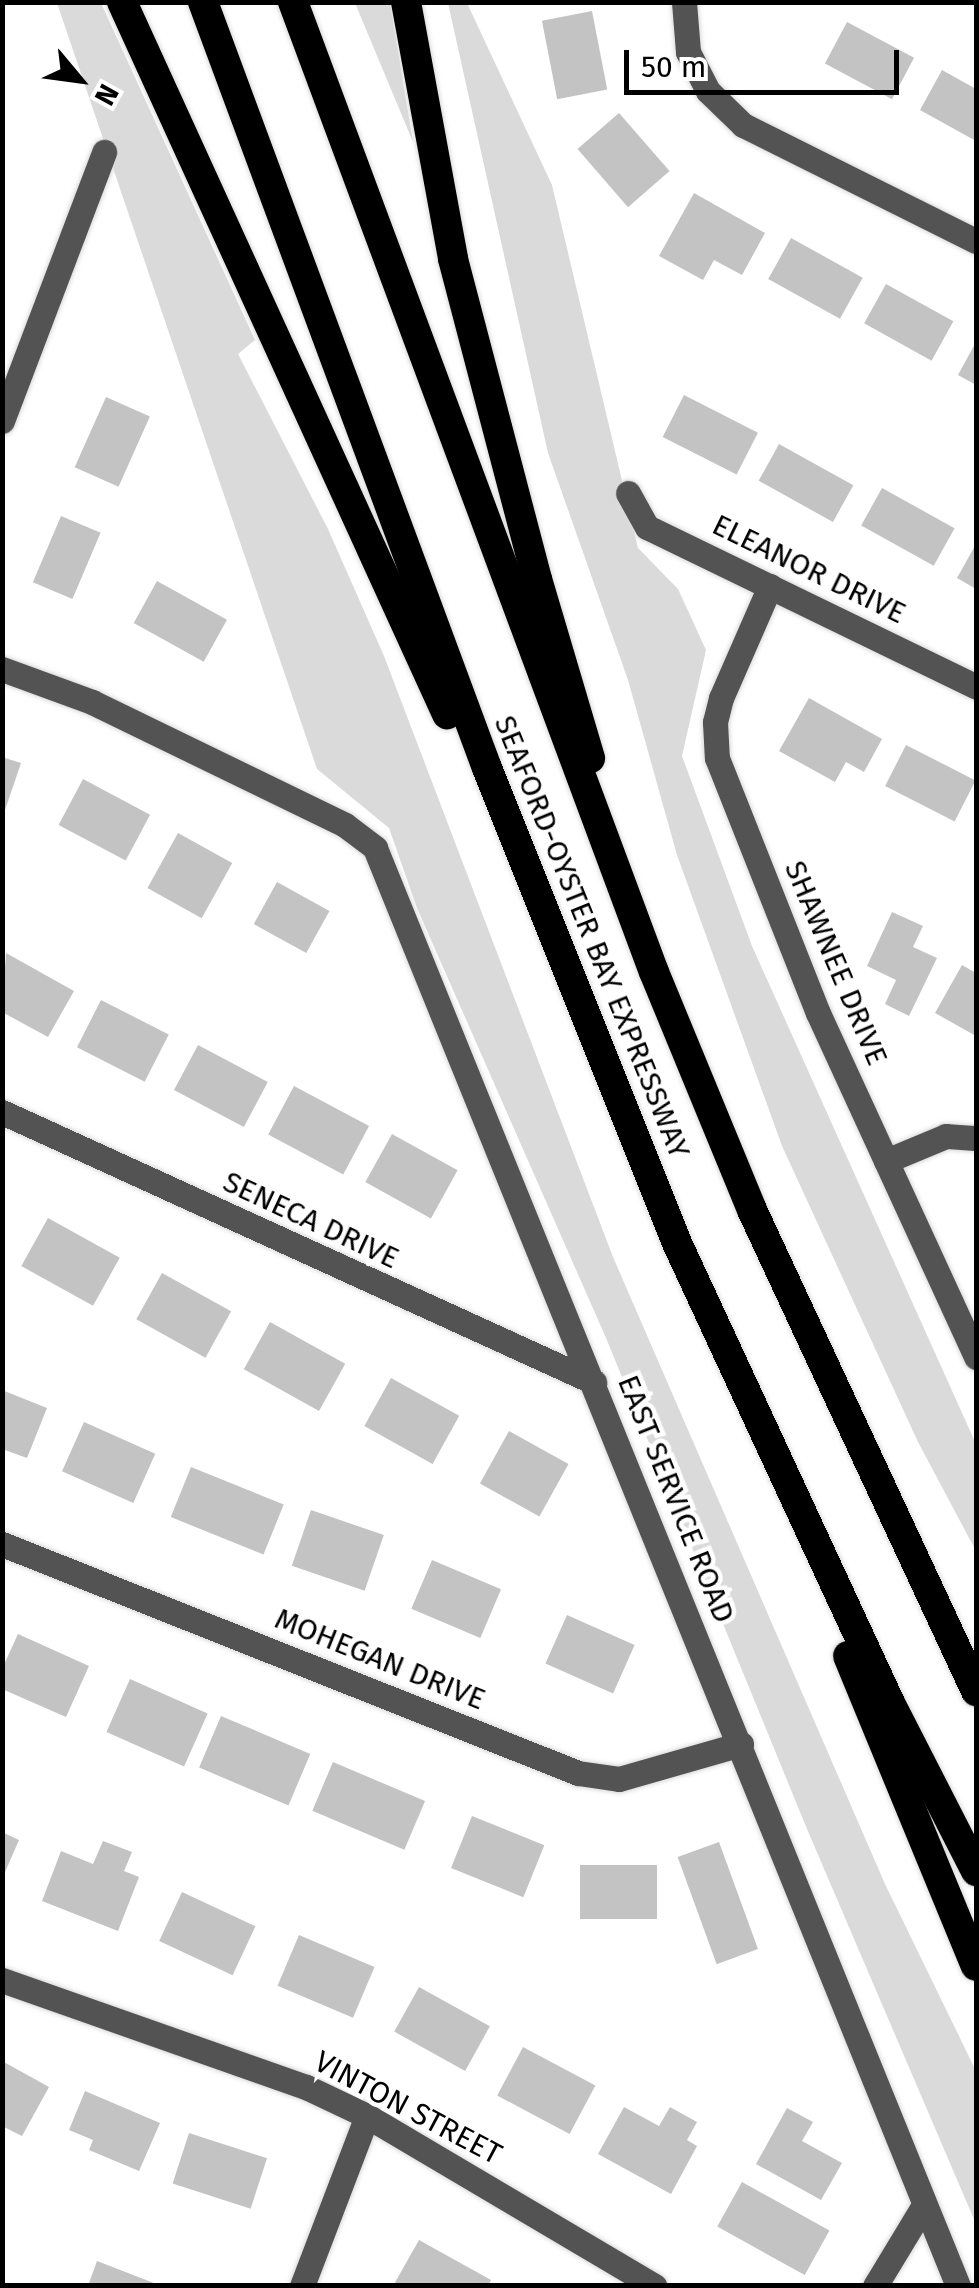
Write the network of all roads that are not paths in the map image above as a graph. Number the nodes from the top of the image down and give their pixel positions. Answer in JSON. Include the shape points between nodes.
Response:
{"nodes":[{"id":1,"x":122,"y":2,"type":"edge"},
{"id":2,"x":204,"y":2,"type":"edge"},
{"id":3,"x":292,"y":2,"type":"edge"},
{"id":4,"x":406,"y":2,"type":"edge"},
{"id":5,"x":684,"y":2,"type":"edge"},
{"id":6,"x":104,"y":152,"type":"dead end"},
{"id":7,"x":976,"y":241,"type":"edge"},
{"id":8,"x":2,"y":421,"type":"edge"},
{"id":9,"x":628,"y":493,"type":"dead end"},
{"id":10,"x":770,"y":586,"type":"junction"},
{"id":11,"x":2,"y":669,"type":"edge"},
{"id":12,"x":976,"y":686,"type":"edge"},
{"id":13,"x":654,"y":972,"type":"junction"},
{"id":14,"x":578,"y":1003,"type":"junction"},
{"id":15,"x":2,"y":1112,"type":"edge"},
{"id":16,"x":976,"y":1138,"type":"edge"},
{"id":17,"x":886,"y":1161,"type":"junction"},
{"id":18,"x":976,"y":1357,"type":"edge"},
{"id":19,"x":594,"y":1382,"type":"junction"},
{"id":20,"x":782,"y":1475,"type":"junction"},
{"id":21,"x":2,"y":1544,"type":"edge"},
{"id":22,"x":972,"y":1681,"type":"edge"},
{"id":23,"x":741,"y":1744,"type":"junction"},
{"id":24,"x":976,"y":1871,"type":"edge"},
{"id":25,"x":976,"y":1966,"type":"edge"},
{"id":26,"x":2,"y":1980,"type":"edge"},
{"id":27,"x":367,"y":2116,"type":"junction"},
{"id":28,"x":924,"y":2206,"type":"junction"},
{"id":29,"x":302,"y":2286,"type":"edge"},
{"id":30,"x":655,"y":2286,"type":"edge"},
{"id":31,"x":875,"y":2286,"type":"edge"},
{"id":32,"x":958,"y":2286,"type":"edge"}],
"edges":[{"from":1,"to":14,"type":"highway"},
{"from":2,"to":14,"type":"highway","name":"SEAFORD-OYSTER BAY EXPRESSWAY"},
{"from":3,"to":13,"type":"highway","name":"SEAFORD-OYSTER BAY EXPRESSWAY"},
{"from":4,"to":13,"type":"highway","via":[[453,259],[492,414]]},
{"from":5,"to":7,"type":"street","via":[[688,52],[708,92],[743,125]]},
{"from":6,"to":8,"type":"street"},
{"from":9,"to":10,"type":"street","name":"ELEANOR DRIVE","via":[[647,527]]},
{"from":10,"to":12,"type":"street","name":"ELEANOR DRIVE"},
{"from":10,"to":17,"type":"street","name":"SHAWNEE DRIVE","via":[[720,698],[718,758],[818,1013]]},
{"from":11,"to":19,"type":"street","name":"EAST SERVICE ROAD","via":[[92,702],[345,825],[375,848]]},
{"from":13,"to":22,"type":"highway","name":"SEAFORD-OYSTER BAY EXPRESSWAY","via":[[752,1210]]},
{"from":14,"to":20,"type":"highway","name":"SEAFORD-OYSTER BAY EXPRESSWAY"},
{"from":15,"to":19,"type":"street","name":"SENECA DRIVE"},
{"from":16,"to":17,"type":"street","via":[[946,1136]]},
{"from":17,"to":18,"type":"street","name":"SHAWNEE DRIVE"},
{"from":19,"to":23,"type":"street","name":"EAST SERVICE ROAD"},
{"from":20,"to":24,"type":"highway","name":"SEAFORD-OYSTER BAY EXPRESSWAY"},
{"from":20,"to":25,"type":"highway","via":[[860,1690]]},
{"from":21,"to":23,"type":"street","name":"MOHEGAN DRIVE","via":[[578,1773],[619,1778]]},
{"from":23,"to":28,"type":"street","name":"EAST SERVICE ROAD"},
{"from":26,"to":27,"type":"street","name":"VINTON STREET","via":[[306,2086]]},
{"from":27,"to":29,"type":"street"},
{"from":27,"to":30,"type":"street","name":"VINTON STREET"},
{"from":28,"to":31,"type":"street"},
{"from":28,"to":32,"type":"street","name":"EAST SERVICE ROAD"}]}
